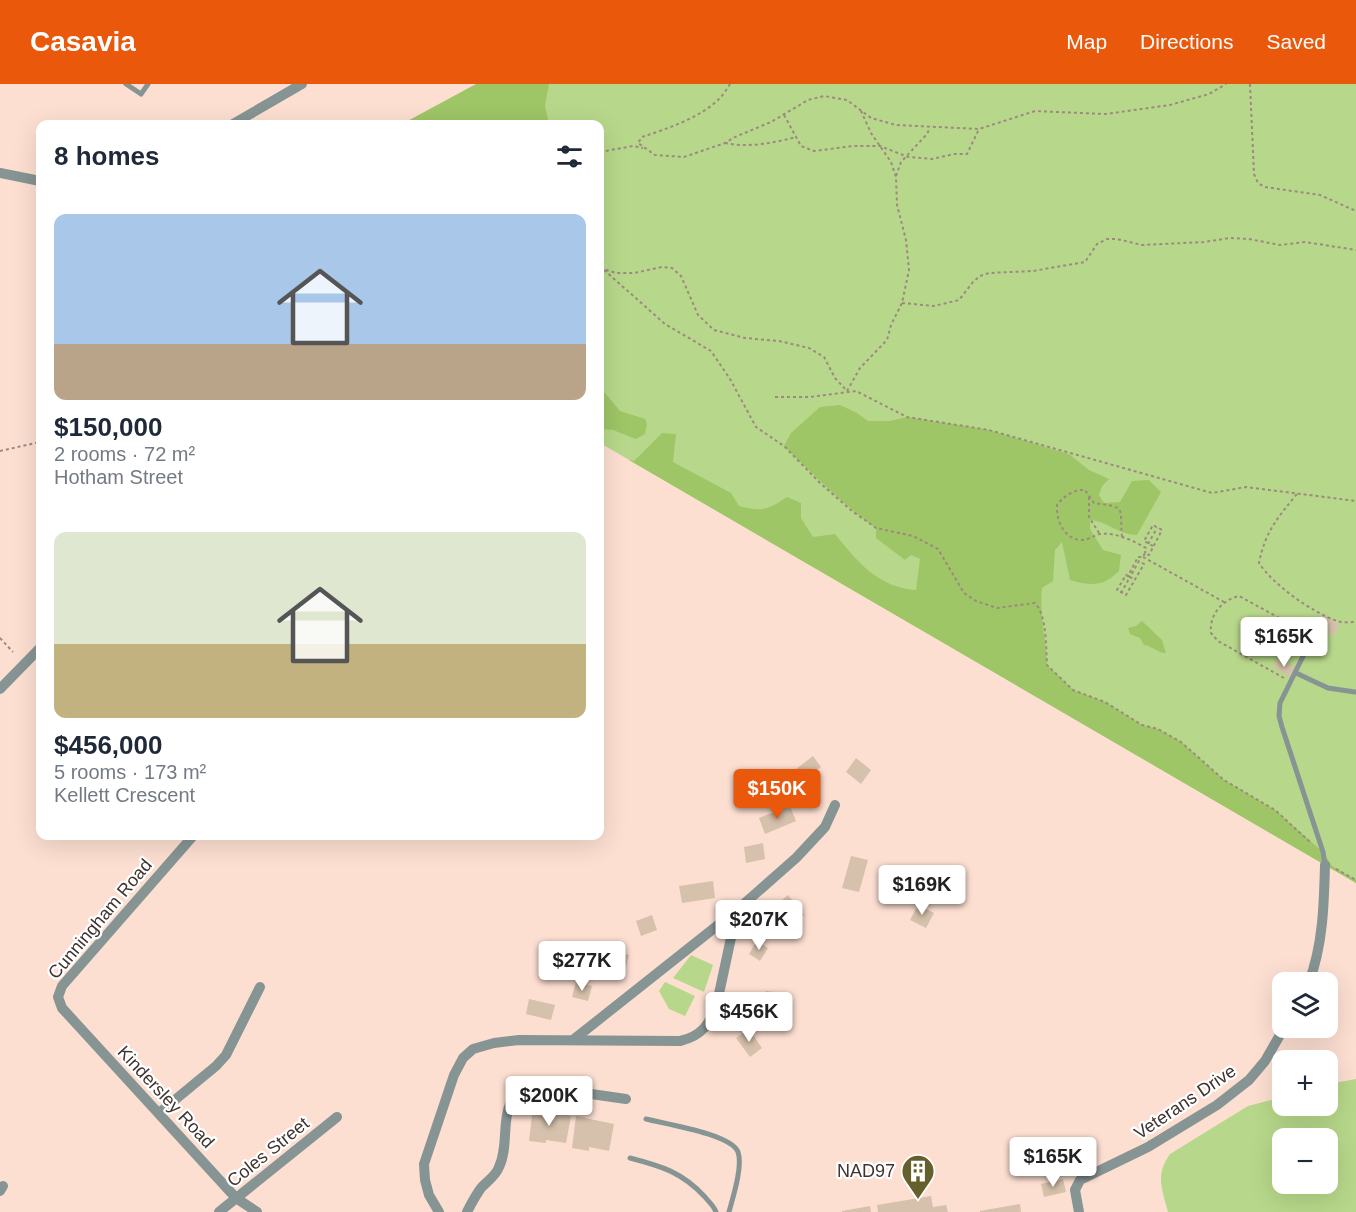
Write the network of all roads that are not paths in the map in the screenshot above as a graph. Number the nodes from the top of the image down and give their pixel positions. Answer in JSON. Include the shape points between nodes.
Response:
{"nodes":[{"id":1,"x":126,"y":84,"type":"edge"},
{"id":2,"x":148,"y":84,"type":"edge"},
{"id":3,"x":302,"y":84,"type":"edge"},
{"id":4,"x":240,"y":120,"type":"edge"},
{"id":5,"x":0,"y":173,"type":"edge"},
{"id":6,"x":36,"y":181,"type":"edge"},
{"id":7,"x":1317,"y":628,"type":"dead end"},
{"id":8,"x":36,"y":652,"type":"edge"},
{"id":9,"x":1296,"y":673,"type":"junction"},
{"id":10,"x":1356,"y":684,"type":"edge"},
{"id":11,"x":0,"y":689,"type":"edge"},
{"id":12,"x":1356,"y":693,"type":"edge"},
{"id":13,"x":835,"y":805,"type":"dead end"},
{"id":14,"x":190,"y":840,"type":"edge"},
{"id":15,"x":1325,"y":865,"type":"joint"},
{"id":16,"x":737,"y":910,"type":"junction"},
{"id":17,"x":1312,"y":972,"type":"edge"},
{"id":18,"x":260,"y":987,"type":"dead end"},
{"id":19,"x":58,"y":997,"type":"joint"},
{"id":20,"x":1278,"y":1038,"type":"edge"},
{"id":21,"x":573,"y":1040,"type":"junction"},
{"id":22,"x":1272,"y":1059,"type":"edge"},
{"id":23,"x":1265,"y":1061,"type":"junction"},
{"id":24,"x":626,"y":1099,"type":"dead end"},
{"id":25,"x":159,"y":1113,"type":"junction"},
{"id":26,"x":337,"y":1117,"type":"dead end"},
{"id":27,"x":646,"y":1119,"type":"dead end"},
{"id":28,"x":630,"y":1158,"type":"dead end"},
{"id":29,"x":236,"y":1198,"type":"junction"},
{"id":30,"x":219,"y":1212,"type":"edge"},
{"id":31,"x":257,"y":1212,"type":"edge"},
{"id":32,"x":439,"y":1212,"type":"edge"},
{"id":33,"x":467,"y":1212,"type":"edge"},
{"id":34,"x":716,"y":1212,"type":"edge"},
{"id":35,"x":729,"y":1212,"type":"edge"},
{"id":36,"x":1079,"y":1212,"type":"edge"}],
"edges":[{"from":1,"to":2,"type":"lane","via":[[141,94]]},
{"from":3,"to":4,"type":"street"},
{"from":5,"to":6,"type":"street"},
{"from":7,"to":9,"type":"lane"},
{"from":8,"to":11,"type":"street"},
{"from":9,"to":12,"type":"lane","via":[[1328,688]]},
{"from":9,"to":15,"type":"lane","via":[[1280,704],[1279,716]]},
{"from":10,"to":12,"type":"lane"},
{"from":13,"to":16,"type":"street","via":[[825,826],[796,858]]},
{"from":14,"to":19,"type":"street","name":"Cunningham Road","via":[[62,986]]},
{"from":15,"to":17,"type":"street","via":[[1324,906]]},
{"from":16,"to":21,"type":"street"},
{"from":16,"to":21,"type":"street","via":[[717,1004],[701,1033],[680,1041]]},
{"from":18,"to":25,"type":"street","via":[[226,1055]]},
{"from":19,"to":25,"type":"street","name":"Kindersley Road","via":[[62,1008]]},
{"from":20,"to":23,"type":"street","name":"Veterans Drive"},
{"from":21,"to":32,"type":"street","via":[[494,1043],[473,1048],[463,1058],[424,1164],[429,1195]]},
{"from":22,"to":23,"type":"lane"},
{"from":23,"to":36,"type":"street","name":"Veterans Drive","via":[[1249,1080],[1217,1105],[1148,1147],[1080,1180],[1075,1190]]},
{"from":24,"to":33,"type":"street","via":[[535,1086],[513,1096],[502,1161]]},
{"from":25,"to":29,"type":"street","name":"Kindersley Road"},
{"from":26,"to":29,"type":"street","name":"Coles Street"},
{"from":27,"to":35,"type":"lane","via":[[733,1145],[739,1167]]},
{"from":28,"to":34,"type":"lane","via":[[678,1173],[697,1188]]},
{"from":29,"to":30,"type":"street","name":"Coles Street"},
{"from":29,"to":31,"type":"street","name":"Kindersley Road"}]}
